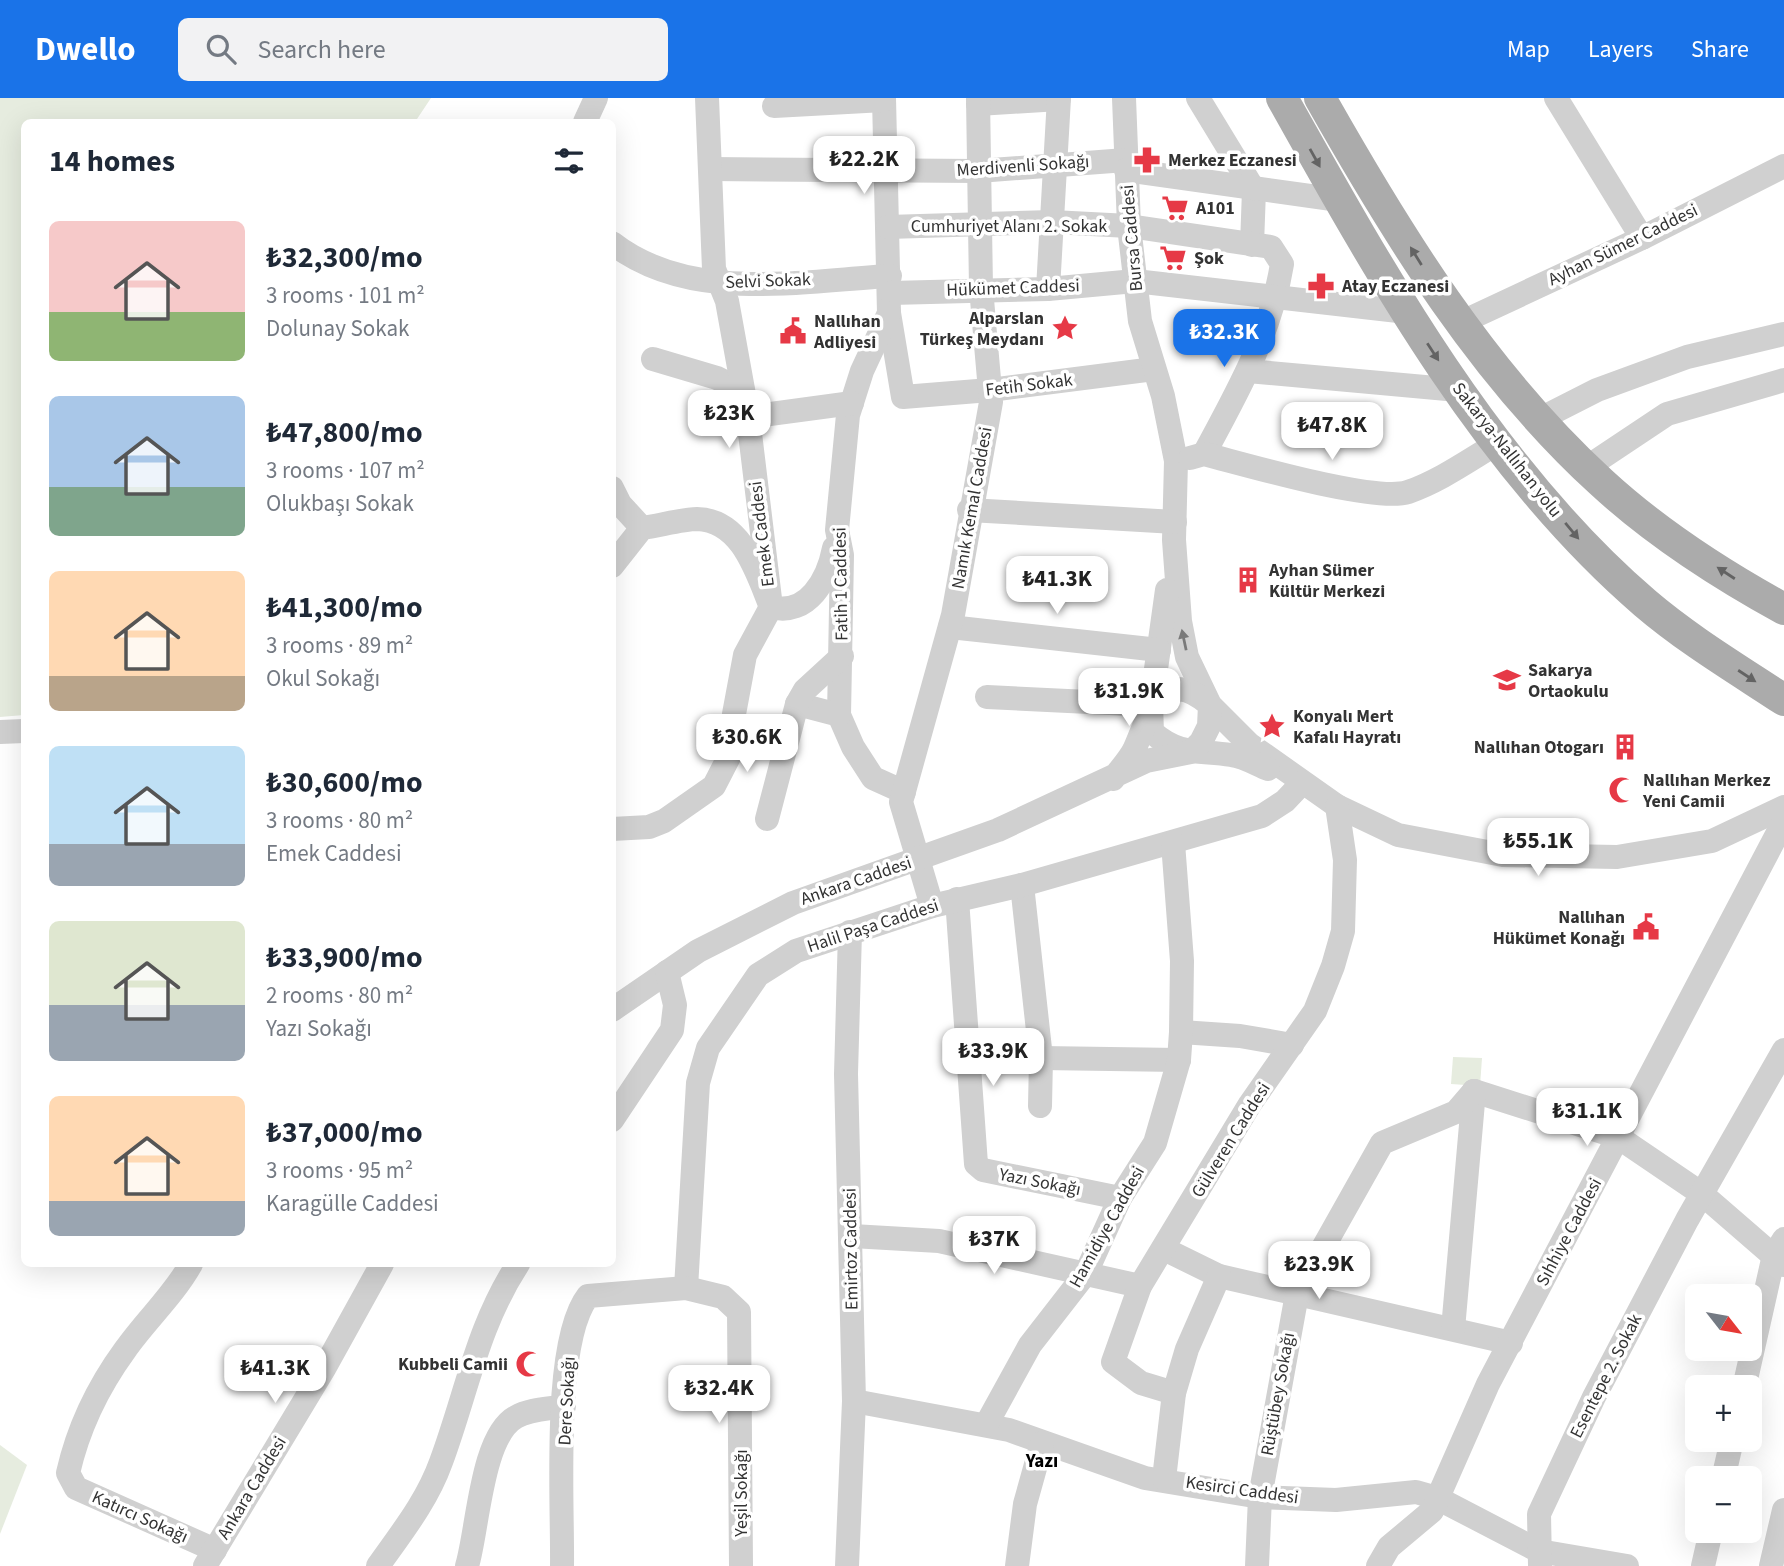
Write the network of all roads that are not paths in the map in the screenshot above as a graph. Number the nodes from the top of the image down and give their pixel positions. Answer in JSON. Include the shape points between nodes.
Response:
{"nodes":[{"id":1,"x":596,"y":98,"type":"edge"},
{"id":2,"x":605,"y":98,"type":"edge"},
{"id":3,"x":708,"y":98,"type":"edge"},
{"id":4,"x":1124,"y":98,"type":"edge"},
{"id":5,"x":1198,"y":98,"type":"edge"},
{"id":6,"x":1282,"y":98,"type":"edge"},
{"id":7,"x":1320,"y":98,"type":"edge"},
{"id":8,"x":1556,"y":98,"type":"edge"},
{"id":9,"x":884,"y":99,"type":"edge"},
{"id":10,"x":1059,"y":99,"type":"edge"},
{"id":11,"x":989,"y":101,"type":"edge"},
{"id":12,"x":774,"y":106,"type":"dead end"},
{"id":13,"x":586,"y":119,"type":"edge"},
{"id":14,"x":605,"y":119,"type":"edge"},
{"id":15,"x":1057,"y":164,"type":"junction"},
{"id":16,"x":1126,"y":165,"type":"junction"},
{"id":17,"x":1784,"y":166,"type":"edge"},
{"id":18,"x":710,"y":169,"type":"junction"},
{"id":19,"x":978,"y":171,"type":"junction"},
{"id":20,"x":885,"y":172,"type":"junction"},
{"id":21,"x":1254,"y":190,"type":"junction"},
{"id":22,"x":1339,"y":200,"type":"junction"},
{"id":23,"x":1052,"y":222,"type":"junction"},
{"id":24,"x":980,"y":225,"type":"junction"},
{"id":25,"x":1129,"y":226,"type":"junction"},
{"id":26,"x":888,"y":227,"type":"junction"},
{"id":27,"x":1642,"y":238,"type":"junction"},
{"id":28,"x":616,"y":245,"type":"edge"},
{"id":29,"x":1252,"y":246,"type":"junction"},
{"id":30,"x":1135,"y":281,"type":"junction"},
{"id":31,"x":721,"y":284,"type":"junction"},
{"id":32,"x":981,"y":288,"type":"junction"},
{"id":33,"x":1048,"y":289,"type":"junction"},
{"id":34,"x":890,"y":294,"type":"junction"},
{"id":35,"x":1277,"y":298,"type":"junction"},
{"id":36,"x":1407,"y":312,"type":"junction"},
{"id":37,"x":1460,"y":323,"type":"junction"},
{"id":38,"x":1784,"y":334,"type":"edge"},
{"id":39,"x":653,"y":359,"type":"dead end"},
{"id":40,"x":1154,"y":369,"type":"junction"},
{"id":41,"x":1248,"y":371,"type":"junction"},
{"id":42,"x":1779,"y":385,"type":"edge"},
{"id":43,"x":990,"y":390,"type":"junction"},
{"id":44,"x":1458,"y":390,"type":"junction"},
{"id":45,"x":743,"y":391,"type":"junction"},
{"id":46,"x":852,"y":403,"type":"junction"},
{"id":47,"x":748,"y":417,"type":"junction"},
{"id":48,"x":1538,"y":420,"type":"junction"},
{"id":49,"x":1497,"y":443,"type":"junction"},
{"id":50,"x":1204,"y":454,"type":"junction"},
{"id":51,"x":1176,"y":461,"type":"junction"},
{"id":52,"x":1586,"y":468,"type":"junction"},
{"id":53,"x":616,"y":496,"type":"edge"},
{"id":54,"x":969,"y":510,"type":"junction"},
{"id":55,"x":642,"y":528,"type":"junction"},
{"id":56,"x":838,"y":530,"type":"junction"},
{"id":57,"x":1174,"y":531,"type":"junction"},
{"id":58,"x":616,"y":561,"type":"edge"},
{"id":59,"x":771,"y":607,"type":"junction"},
{"id":60,"x":1784,"y":609,"type":"edge"},
{"id":61,"x":950,"y":627,"type":"junction"},
{"id":62,"x":1159,"y":650,"type":"junction"},
{"id":63,"x":842,"y":656,"type":"junction"},
{"id":64,"x":987,"y":697,"type":"dead end"},
{"id":65,"x":1784,"y":700,"type":"edge"},
{"id":66,"x":797,"y":704,"type":"junction"},
{"id":67,"x":1152,"y":705,"type":"junction"},
{"id":68,"x":1210,"y":705,"type":"junction"},
{"id":69,"x":839,"y":715,"type":"junction"},
{"id":70,"x":21,"y":731,"type":"edge"},
{"id":71,"x":0,"y":732,"type":"edge"},
{"id":72,"x":1191,"y":752,"type":"junction"},
{"id":73,"x":1113,"y":779,"type":"junction"},
{"id":74,"x":1302,"y":783,"type":"junction"},
{"id":75,"x":904,"y":792,"type":"junction"},
{"id":76,"x":1337,"y":806,"type":"junction"},
{"id":77,"x":1784,"y":807,"type":"edge"},
{"id":78,"x":768,"y":819,"type":"dead end"},
{"id":79,"x":1784,"y":821,"type":"edge"},
{"id":80,"x":616,"y":830,"type":"edge"},
{"id":81,"x":1173,"y":843,"type":"junction"},
{"id":82,"x":916,"y":860,"type":"junction"},
{"id":83,"x":1022,"y":885,"type":"junction"},
{"id":84,"x":957,"y":899,"type":"junction"},
{"id":85,"x":932,"y":906,"type":"junction"},
{"id":86,"x":850,"y":932,"type":"junction"},
{"id":87,"x":667,"y":972,"type":"junction"},
{"id":88,"x":616,"y":1007,"type":"edge"},
{"id":89,"x":1181,"y":1032,"type":"junction"},
{"id":90,"x":1292,"y":1045,"type":"junction"},
{"id":91,"x":1784,"y":1050,"type":"edge"},
{"id":92,"x":1041,"y":1058,"type":"junction"},
{"id":93,"x":1179,"y":1060,"type":"junction"},
{"id":94,"x":1474,"y":1091,"type":"junction"},
{"id":95,"x":1040,"y":1107,"type":"dead end"},
{"id":96,"x":616,"y":1114,"type":"edge"},
{"id":97,"x":1618,"y":1137,"type":"junction"},
{"id":98,"x":1702,"y":1194,"type":"junction"},
{"id":99,"x":1120,"y":1198,"type":"junction"},
{"id":100,"x":852,"y":1236,"type":"junction"},
{"id":101,"x":1164,"y":1249,"type":"junction"},
{"id":102,"x":1781,"y":1253,"type":"edge"},
{"id":103,"x":189,"y":1267,"type":"edge"},
{"id":104,"x":380,"y":1267,"type":"edge"},
{"id":105,"x":516,"y":1267,"type":"edge"},
{"id":106,"x":1086,"y":1273,"type":"junction"},
{"id":107,"x":1219,"y":1276,"type":"junction"},
{"id":108,"x":1140,"y":1286,"type":"junction"},
{"id":109,"x":686,"y":1287,"type":"junction"},
{"id":110,"x":1297,"y":1294,"type":"junction"},
{"id":111,"x":1453,"y":1329,"type":"junction"},
{"id":112,"x":1511,"y":1343,"type":"junction"},
{"id":113,"x":1748,"y":1375,"type":"edge"},
{"id":114,"x":1174,"y":1394,"type":"junction"},
{"id":115,"x":854,"y":1401,"type":"junction"},
{"id":116,"x":564,"y":1406,"type":"junction"},
{"id":117,"x":986,"y":1425,"type":"junction"},
{"id":118,"x":1042,"y":1443,"type":"junction"},
{"id":119,"x":1164,"y":1479,"type":"junction"},
{"id":120,"x":1260,"y":1497,"type":"junction"},
{"id":121,"x":1437,"y":1498,"type":"junction"},
{"id":122,"x":1784,"y":1510,"type":"edge"},
{"id":123,"x":1708,"y":1543,"type":"edge"},
{"id":124,"x":210,"y":1558,"type":"edge"},
{"id":125,"x":1539,"y":1558,"type":"edge"},
{"id":126,"x":378,"y":1566,"type":"edge"},
{"id":127,"x":467,"y":1566,"type":"edge"},
{"id":128,"x":562,"y":1566,"type":"edge"},
{"id":129,"x":741,"y":1566,"type":"edge"},
{"id":130,"x":847,"y":1566,"type":"edge"},
{"id":131,"x":1017,"y":1566,"type":"edge"},
{"id":132,"x":1257,"y":1566,"type":"edge"},
{"id":133,"x":1378,"y":1566,"type":"edge"},
{"id":134,"x":1627,"y":1566,"type":"edge"},
{"id":135,"x":1703,"y":1566,"type":"edge"},
{"id":136,"x":1770,"y":1566,"type":"edge"}],
"edges":[{"from":1,"to":13,"type":"street"},
{"from":2,"to":14,"type":"street"},
{"from":3,"to":18,"type":"street","name":"Emek Caddesi"},
{"from":4,"to":16,"type":"street","name":"Bursa Caddesi"},
{"from":5,"to":21,"type":"street"},
{"from":6,"to":22,"type":"main road","name":"Sakarya-Nallıhan yolu","one_way":true},
{"from":37,"to":7,"type":"main road","one_way":true},
{"from":8,"to":27,"type":"street"},
{"from":9,"to":12,"type":"street"},
{"from":9,"to":20,"type":"street"},
{"from":10,"to":11,"type":"street"},
{"from":10,"to":15,"type":"street"},
{"from":11,"to":19,"type":"street","name":"Namık Kemal Caddesi"},
{"from":15,"to":16,"type":"street","name":"Merdivenli Sokağı"},
{"from":15,"to":19,"type":"street","name":"Merdivenli Sokağı"},
{"from":15,"to":23,"type":"street"},
{"from":16,"to":21,"type":"street","name":"Merdivenli Sokağı"},
{"from":16,"to":25,"type":"street","name":"Bursa Caddesi"},
{"from":17,"to":27,"type":"street","name":"Ayhan Sümer Caddesi"},
{"from":18,"to":20,"type":"street","name":"Merdivenli Sokağı"},
{"from":18,"to":31,"type":"street","name":"Emek Caddesi","via":[[714,269]]},
{"from":19,"to":20,"type":"street","name":"Merdivenli Sokağı"},
{"from":19,"to":24,"type":"street","name":"Namık Kemal Caddesi"},
{"from":20,"to":26,"type":"street"},
{"from":21,"to":22,"type":"street","name":"Merdivenli Sokağı"},
{"from":21,"to":29,"type":"street"},
{"from":22,"to":36,"type":"main road","name":"Sakarya-Nallıhan yolu"},
{"from":23,"to":24,"type":"street","name":"Cumhuriyet Alanı 2. Sokak"},
{"from":23,"to":25,"type":"street","name":"Cumhuriyet Alanı 2. Sokak"},
{"from":23,"to":33,"type":"street"},
{"from":24,"to":26,"type":"street","name":"Cumhuriyet Alanı 2. Sokak"},
{"from":24,"to":32,"type":"street","name":"Namık Kemal Caddesi"},
{"from":25,"to":29,"type":"street","name":"Cumhuriyet Alanı 2. Sokak"},
{"from":25,"to":30,"type":"street","name":"Bursa Caddesi"},
{"from":26,"to":34,"type":"street"},
{"from":27,"to":37,"type":"street","name":"Ayhan Sümer Caddesi"},
{"from":28,"to":31,"type":"street","name":"Selvi Sokak","via":[[649,265]]},
{"from":29,"to":35,"type":"street","name":"Cumhuriyet Alanı 2. Sokak","via":[[1271,247],[1282,264]]},
{"from":30,"to":33,"type":"street","name":"Hükümet Caddesi"},
{"from":30,"to":35,"type":"street","name":"Hükümet Caddesi"},
{"from":30,"to":40,"type":"street","name":"Bursa Caddesi","via":[[1140,321]]},
{"from":31,"to":34,"type":"street","name":"Selvi Sokak"},
{"from":31,"to":45,"type":"street","name":"Emek Caddesi"},
{"from":32,"to":33,"type":"street","name":"Hükümet Caddesi"},
{"from":32,"to":34,"type":"street","name":"Hükümet Caddesi"},
{"from":32,"to":43,"type":"street","name":"Namık Kemal Caddesi"},
{"from":34,"to":43,"type":"street","name":"Fetih Sokak","via":[[903,397]]},
{"from":34,"to":46,"type":"street","name":"Fatih 1 Caddesi"},
{"from":35,"to":36,"type":"street","name":"Hükümet Caddesi"},
{"from":35,"to":41,"type":"street"},
{"from":36,"to":44,"type":"main road","name":"Sakarya-Nallıhan yolu","one_way":true},
{"from":37,"to":48,"type":"main road"},
{"from":38,"to":48,"type":"street","via":[[1687,357],[1597,390]]},
{"from":39,"to":45,"type":"street","via":[[717,378]]},
{"from":40,"to":43,"type":"street","name":"Fetih Sokak"},
{"from":40,"to":51,"type":"street","name":"Bursa Caddesi"},
{"from":41,"to":44,"type":"street"},
{"from":41,"to":50,"type":"street"},
{"from":42,"to":52,"type":"street","via":[[1667,414]]},
{"from":43,"to":54,"type":"street","name":"Namık Kemal Caddesi"},
{"from":44,"to":49,"type":"main road","name":"Sakarya-Nallıhan yolu"},
{"from":45,"to":47,"type":"street","name":"Emek Caddesi"},
{"from":46,"to":47,"type":"street"},
{"from":46,"to":56,"type":"street","name":"Fatih 1 Caddesi"},
{"from":47,"to":59,"type":"street","name":"Emek Caddesi"},
{"from":48,"to":52,"type":"main road"},
{"from":49,"to":50,"type":"street","via":[[1406,493],[1369,492]]},
{"from":49,"to":65,"type":"main road","name":"Sakarya-Nallıhan yolu","one_way":true,"via":[[1581,541],[1646,604]]},
{"from":50,"to":51,"type":"street"},
{"from":51,"to":57,"type":"street","name":"Bursa Caddesi"},
{"from":60,"to":52,"type":"main road","one_way":true,"via":[[1645,520]]},
{"from":53,"to":55,"type":"street"},
{"from":54,"to":57,"type":"street"},
{"from":54,"to":61,"type":"street","name":"Namık Kemal Caddesi"},
{"from":55,"to":58,"type":"street"},
{"from":55,"to":59,"type":"street","via":[[696,519],[715,524],[738,539]]},
{"from":56,"to":59,"type":"street","via":[[830,571],[818,590],[796,608]]},
{"from":56,"to":63,"type":"street","name":"Fatih 1 Caddesi"},
{"from":57,"to":62,"type":"street","name":"Bursa Caddesi"},
{"from":68,"to":57,"type":"street","name":"Bursa Caddesi","one_way":true,"via":[[1187,657]]},
{"from":59,"to":80,"type":"street","name":"Emek Caddesi","via":[[745,655],[732,751],[714,786],[664,821]]},
{"from":61,"to":62,"type":"street"},
{"from":61,"to":75,"type":"street","name":"Namık Kemal Caddesi"},
{"from":62,"to":67,"type":"street","name":"Bursa Caddesi"},
{"from":63,"to":66,"type":"street","via":[[805,690]]},
{"from":63,"to":69,"type":"street","name":"Fatih 1 Caddesi"},
{"from":64,"to":67,"type":"street"},
{"from":66,"to":69,"type":"street"},
{"from":66,"to":78,"type":"street"},
{"from":67,"to":68,"type":"street","via":[[1166,692],[1179,688],[1193,691]]},
{"from":67,"to":72,"type":"street","name":"Bursa Caddesi","via":[[1152,732],[1167,746]]},
{"from":67,"to":73,"type":"street","name":"Ankara Caddesi","via":[[1134,751]]},
{"from":68,"to":72,"type":"street","via":[[1209,726]]},
{"from":68,"to":74,"type":"street","name":"Bursa Caddesi","via":[[1249,744]]},
{"from":69,"to":75,"type":"street","name":"Fatih 1 Caddesi","via":[[873,778]]},
{"from":70,"to":71,"type":"street"},
{"from":72,"to":73,"type":"street","name":"Ankara Caddesi","via":[[1146,761]]},
{"from":72,"to":74,"type":"street","name":"Bursa Caddesi","via":[[1234,755]]},
{"from":73,"to":82,"type":"street","name":"Ankara Caddesi"},
{"from":74,"to":76,"type":"street"},
{"from":74,"to":81,"type":"street","name":"Halil Paşa Caddesi","via":[[1262,816]]},
{"from":75,"to":82,"type":"street","name":"Namık Kemal Caddesi","via":[[901,802]]},
{"from":76,"to":77,"type":"street","via":[[1398,835],[1503,855],[1618,857],[1712,841]]},
{"from":76,"to":90,"type":"street","name":"Gülveren Caddesi","via":[[1345,860],[1343,931],[1315,1011]]},
{"from":79,"to":97,"type":"street","name":"Sıhhiye Caddesi"},
{"from":81,"to":83,"type":"street","name":"Halil Paşa Caddesi"},
{"from":81,"to":89,"type":"street","name":"Hamidiye Caddesi","via":[[1182,961]]},
{"from":82,"to":85,"type":"street","name":"Namık Kemal Caddesi"},
{"from":82,"to":87,"type":"street","name":"Ankara Caddesi","via":[[793,903],[698,951]]},
{"from":83,"to":84,"type":"street","name":"Halil Paşa Caddesi"},
{"from":83,"to":92,"type":"street"},
{"from":84,"to":85,"type":"street","name":"Halil Paşa Caddesi"},
{"from":84,"to":99,"type":"street","name":"Yazı Sokağı","via":[[976,1164],[983,1170]]},
{"from":85,"to":86,"type":"street","name":"Halil Paşa Caddesi"},
{"from":86,"to":100,"type":"street","name":"Emirtoz Caddesi","via":[[846,1074]]},
{"from":86,"to":109,"type":"street","name":"Halil Paşa Caddesi","via":[[796,951],[758,975],[708,1048],[698,1083]]},
{"from":87,"to":88,"type":"street","name":"Ankara Caddesi"},
{"from":87,"to":96,"type":"street","via":[[675,1005],[671,1030]]},
{"from":89,"to":90,"type":"street"},
{"from":89,"to":93,"type":"street","name":"Hamidiye Caddesi"},
{"from":90,"to":101,"type":"street","name":"Gülveren Caddesi","via":[[1250,1104]]},
{"from":91,"to":98,"type":"street","name":"Esentepe 2. Sokak"},
{"from":92,"to":93,"type":"street"},
{"from":92,"to":95,"type":"street"},
{"from":93,"to":99,"type":"street","name":"Hamidiye Caddesi","via":[[1156,1143]]},
{"from":94,"to":97,"type":"street"},
{"from":94,"to":110,"type":"street","name":"Rüştübey Sokağı","via":[[1456,1112],[1382,1143]]},
{"from":94,"to":111,"type":"street"},
{"from":97,"to":98,"type":"street"},
{"from":97,"to":112,"type":"street","name":"Sıhhiye Caddesi"},
{"from":98,"to":102,"type":"street"},
{"from":98,"to":125,"type":"street","name":"Esentepe 2. Sokak","via":[[1594,1396],[1539,1514]]},
{"from":99,"to":106,"type":"street","name":"Hamidiye Caddesi"},
{"from":100,"to":106,"type":"street","via":[[939,1241]]},
{"from":100,"to":115,"type":"street","name":"Emirtoz Caddesi"},
{"from":101,"to":107,"type":"street"},
{"from":101,"to":108,"type":"street","name":"Gülveren Caddesi"},
{"from":102,"to":113,"type":"street"},
{"from":103,"to":124,"type":"street","name":"Katırcı Sokağı","via":[[125,1349],[91,1405],[68,1473],[76,1488]]},
{"from":104,"to":124,"type":"street","name":"Ankara Caddesi"},
{"from":105,"to":126,"type":"street","via":[[475,1348],[441,1462],[421,1507]]},
{"from":106,"to":108,"type":"street"},
{"from":106,"to":117,"type":"street","name":"Hamidiye Caddesi","via":[[1030,1345]]},
{"from":107,"to":110,"type":"street"},
{"from":107,"to":114,"type":"street","via":[[1187,1349]]},
{"from":108,"to":114,"type":"street","name":"Gülveren Caddesi","via":[[1112,1362],[1142,1383]]},
{"from":109,"to":116,"type":"street","name":"Dere Sokağı","via":[[589,1296],[579,1308],[567,1360]]},
{"from":109,"to":129,"type":"street","name":"Yeşil Sokağı","via":[[723,1297],[739,1312]]},
{"from":110,"to":111,"type":"street"},
{"from":110,"to":120,"type":"street","name":"Rüştübey Sokağı"},
{"from":111,"to":112,"type":"street"},
{"from":112,"to":121,"type":"street","name":"Sıhhiye Caddesi"},
{"from":114,"to":119,"type":"street"},
{"from":115,"to":117,"type":"street","name":"Kesirci Caddesi"},
{"from":115,"to":130,"type":"street","name":"Emirtoz Caddesi"},
{"from":116,"to":127,"type":"street","via":[[514,1417],[501,1433],[488,1466]]},
{"from":116,"to":128,"type":"street","name":"Dere Sokağı"},
{"from":117,"to":118,"type":"street","name":"Kesirci Caddesi"},
{"from":118,"to":119,"type":"street","name":"Kesirci Caddesi","via":[[1145,1478]]},
{"from":118,"to":131,"type":"street","via":[[1025,1504]]},
{"from":119,"to":120,"type":"street","name":"Kesirci Caddesi"},
{"from":120,"to":121,"type":"street","name":"Kesirci Caddesi","via":[[1336,1500],[1416,1492]]},
{"from":120,"to":132,"type":"street","name":"Rüştübey Sokağı"},
{"from":121,"to":125,"type":"street","name":"Kesirci Caddesi"},
{"from":121,"to":133,"type":"street","name":"Sıhhiye Caddesi","via":[[1432,1511],[1389,1547]]},
{"from":122,"to":136,"type":"street"},
{"from":123,"to":135,"type":"street"},
{"from":125,"to":134,"type":"street","name":"Kesirci Caddesi"}]}
